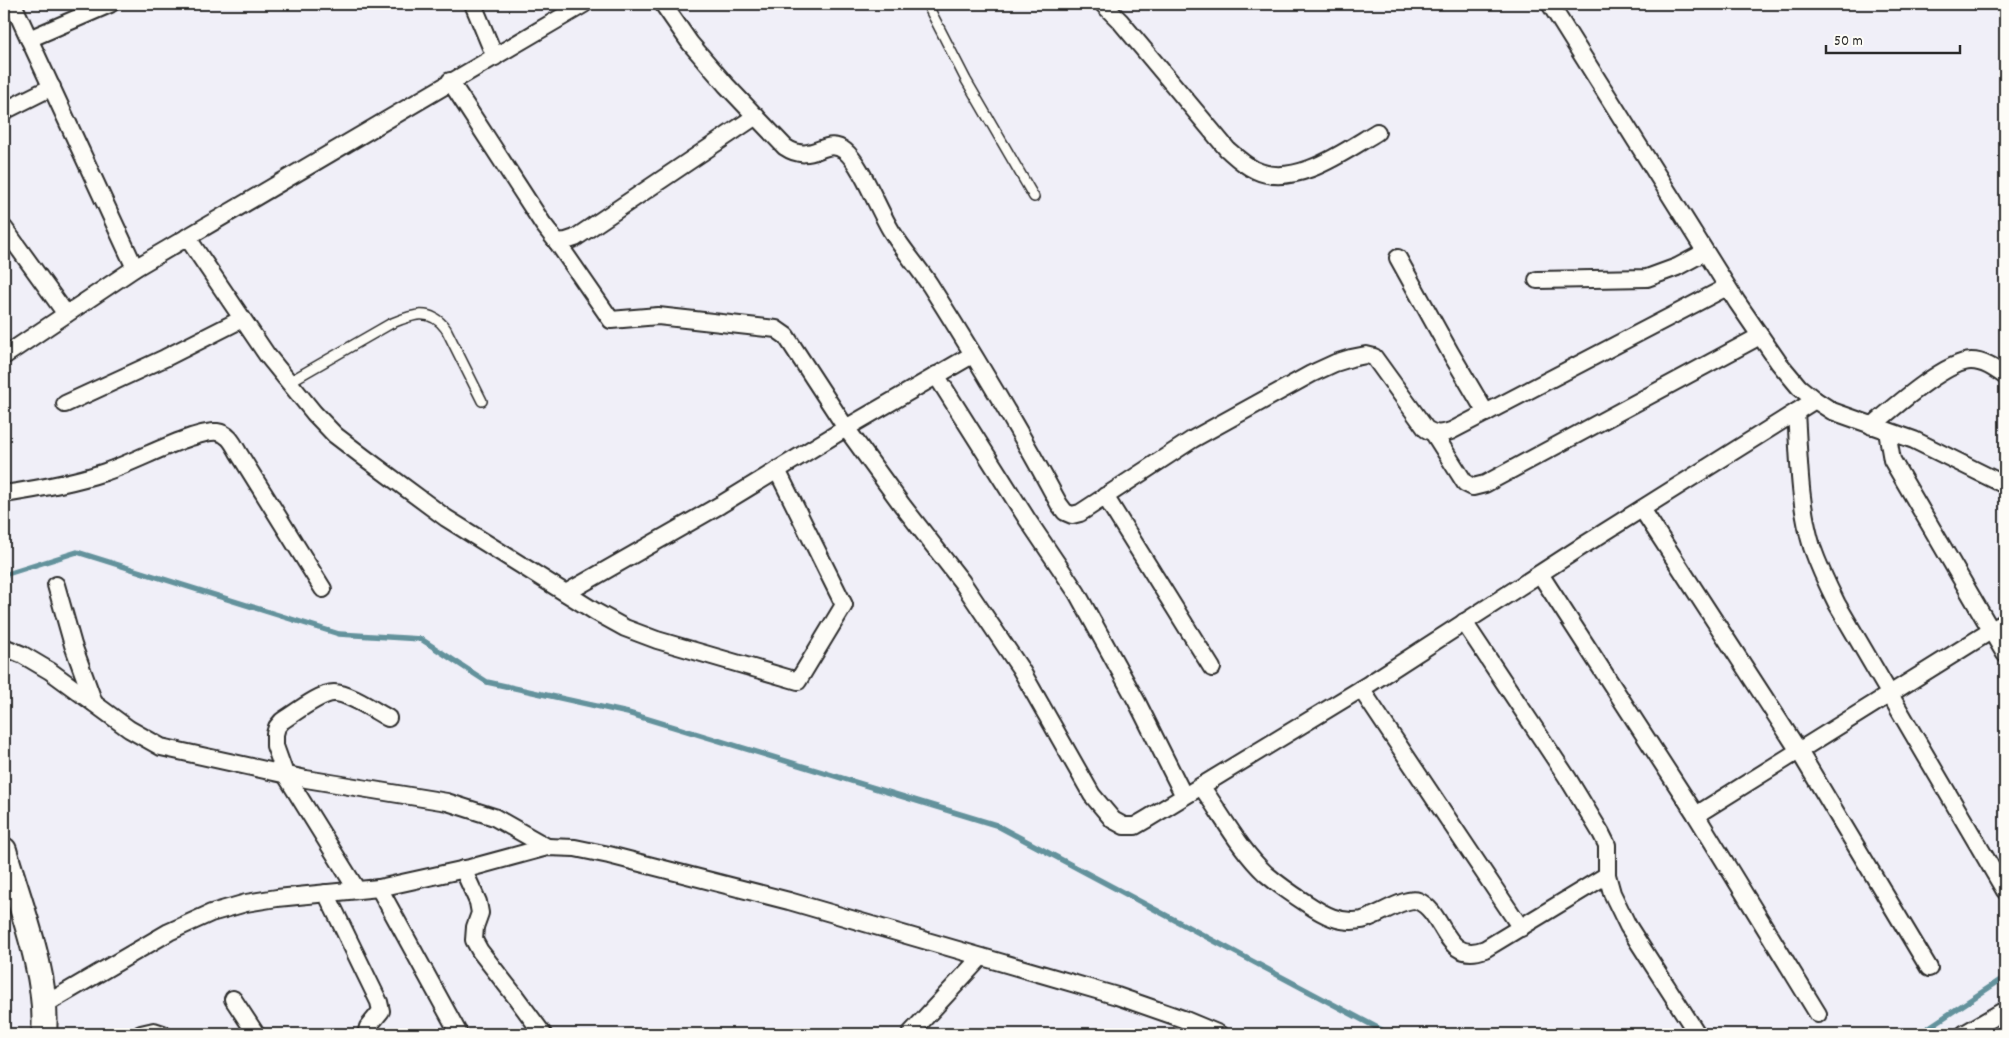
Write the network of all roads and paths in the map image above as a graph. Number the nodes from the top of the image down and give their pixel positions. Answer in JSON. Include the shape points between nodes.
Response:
{"nodes":[{"id":1,"x":13,"y":4,"type":"edge"},
{"id":2,"x":110,"y":4,"type":"edge"},
{"id":3,"x":473,"y":4,"type":"edge"},
{"id":4,"x":584,"y":4,"type":"edge"},
{"id":5,"x":663,"y":4,"type":"edge"},
{"id":6,"x":927,"y":4,"type":"edge"},
{"id":7,"x":1103,"y":4,"type":"edge"},
{"id":8,"x":1550,"y":4,"type":"edge"},
{"id":9,"x":29,"y":39,"type":"junction"},
{"id":10,"x":495,"y":58,"type":"junction"},
{"id":11,"x":450,"y":82,"type":"junction"},
{"id":12,"x":52,"y":87,"type":"junction"},
{"id":13,"x":4,"y":111,"type":"edge"},
{"id":14,"x":756,"y":116,"type":"junction"},
{"id":15,"x":1378,"y":132,"type":"dead end"},
{"id":16,"x":1034,"y":197,"type":"dead end"},
{"id":17,"x":4,"y":228,"type":"edge"},
{"id":18,"x":187,"y":237,"type":"junction"},
{"id":19,"x":557,"y":242,"type":"junction"},
{"id":20,"x":1705,"y":252,"type":"junction"},
{"id":21,"x":1398,"y":258,"type":"dead end"},
{"id":22,"x":135,"y":268,"type":"junction"},
{"id":23,"x":1537,"y":280,"type":"dead end"},
{"id":24,"x":1727,"y":287,"type":"junction"},
{"id":25,"x":66,"y":314,"type":"junction"},
{"id":26,"x":242,"y":319,"type":"junction"},
{"id":27,"x":1760,"y":336,"type":"junction"},
{"id":28,"x":972,"y":354,"type":"junction"},
{"id":29,"x":4,"y":356,"type":"edge"},
{"id":30,"x":936,"y":375,"type":"junction"},
{"id":31,"x":2005,"y":376,"type":"edge"},
{"id":32,"x":289,"y":382,"type":"junction"},
{"id":33,"x":1815,"y":400,"type":"junction"},
{"id":34,"x":482,"y":401,"type":"dead end"},
{"id":35,"x":65,"y":404,"type":"dead end"},
{"id":36,"x":1796,"y":412,"type":"junction"},
{"id":37,"x":1486,"y":413,"type":"junction"},
{"id":38,"x":846,"y":428,"type":"junction"},
{"id":39,"x":1879,"y":428,"type":"junction"},
{"id":40,"x":1434,"y":434,"type":"junction"},
{"id":41,"x":777,"y":470,"type":"junction"},
{"id":42,"x":2005,"y":485,"type":"edge"},
{"id":43,"x":4,"y":494,"type":"edge"},
{"id":44,"x":1105,"y":496,"type":"junction"},
{"id":45,"x":1642,"y":509,"type":"junction"},
{"id":46,"x":1540,"y":574,"type":"junction"},
{"id":47,"x":56,"y":585,"type":"dead end"},
{"id":48,"x":323,"y":589,"type":"dead end"},
{"id":49,"x":566,"y":593,"type":"junction"},
{"id":50,"x":1464,"y":622,"type":"junction"},
{"id":51,"x":1998,"y":626,"type":"edge"},
{"id":52,"x":4,"y":647,"type":"edge"},
{"id":53,"x":2005,"y":654,"type":"edge"},
{"id":54,"x":1212,"y":668,"type":"dead end"},
{"id":55,"x":1361,"y":689,"type":"junction"},
{"id":56,"x":1890,"y":694,"type":"junction"},
{"id":57,"x":94,"y":703,"type":"junction"},
{"id":58,"x":388,"y":718,"type":"dead end"},
{"id":59,"x":1799,"y":750,"type":"junction"},
{"id":60,"x":285,"y":774,"type":"junction"},
{"id":61,"x":1201,"y":786,"type":"junction"},
{"id":62,"x":1184,"y":796,"type":"junction"},
{"id":63,"x":1696,"y":815,"type":"junction"},
{"id":64,"x":547,"y":846,"type":"junction"},
{"id":65,"x":4,"y":850,"type":"edge"},
{"id":66,"x":463,"y":869,"type":"junction"},
{"id":67,"x":1607,"y":875,"type":"junction"},
{"id":68,"x":379,"y":888,"type":"junction"},
{"id":69,"x":357,"y":890,"type":"junction"},
{"id":70,"x":2005,"y":891,"type":"edge"},
{"id":71,"x":326,"y":893,"type":"junction"},
{"id":72,"x":1520,"y":928,"type":"junction"},
{"id":73,"x":981,"y":957,"type":"junction"},
{"id":74,"x":1929,"y":968,"type":"dead end"},
{"id":75,"x":234,"y":999,"type":"dead end"},
{"id":76,"x":44,"y":1005,"type":"junction"},
{"id":77,"x":2005,"y":1010,"type":"edge"},
{"id":78,"x":1818,"y":1014,"type":"dead end"},
{"id":79,"x":1696,"y":1032,"type":"dead end"},
{"id":80,"x":44,"y":1034,"type":"edge"},
{"id":81,"x":141,"y":1034,"type":"edge"},
{"id":82,"x":162,"y":1034,"type":"edge"},
{"id":83,"x":256,"y":1034,"type":"edge"},
{"id":84,"x":366,"y":1034,"type":"edge"},
{"id":85,"x":459,"y":1034,"type":"edge"},
{"id":86,"x":543,"y":1034,"type":"edge"},
{"id":87,"x":910,"y":1034,"type":"edge"},
{"id":88,"x":1219,"y":1034,"type":"edge"},
{"id":89,"x":1964,"y":1034,"type":"edge"}],
"edges":[{"from":1,"to":9,"type":"street"},
{"from":2,"to":9,"type":"street"},
{"from":3,"to":10,"type":"street"},
{"from":4,"to":10,"type":"street"},
{"from":5,"to":14,"type":"street","via":[[690,43]]},
{"from":6,"to":16,"type":"lane","via":[[966,80]]},
{"from":7,"to":15,"type":"street","via":[[1227,149],[1257,171],[1300,173],[1315,168]]},
{"from":8,"to":20,"type":"street"},
{"from":9,"to":12,"type":"street"},
{"from":10,"to":11,"type":"street"},
{"from":11,"to":18,"type":"street"},
{"from":11,"to":19,"type":"street"},
{"from":12,"to":13,"type":"street"},
{"from":12,"to":22,"type":"street"},
{"from":14,"to":19,"type":"street","via":[[575,238]]},
{"from":14,"to":28,"type":"street","via":[[794,153],[802,155],[832,146],[846,152],[864,177],[883,217],[929,283]]},
{"from":17,"to":25,"type":"street"},
{"from":18,"to":22,"type":"street"},
{"from":18,"to":26,"type":"street"},
{"from":19,"to":38,"type":"street","via":[[611,320],[658,316],[776,330],[786,336]]},
{"from":20,"to":23,"type":"street","via":[[1647,278]]},
{"from":20,"to":24,"type":"street"},
{"from":21,"to":37,"type":"street"},
{"from":22,"to":25,"type":"street"},
{"from":24,"to":27,"type":"street"},
{"from":24,"to":37,"type":"street"},
{"from":25,"to":29,"type":"street"},
{"from":26,"to":32,"type":"street"},
{"from":26,"to":35,"type":"street"},
{"from":27,"to":33,"type":"street","via":[[1779,364]]},
{"from":27,"to":40,"type":"street","via":[[1485,484],[1473,487],[1465,483]]},
{"from":28,"to":30,"type":"street"},
{"from":28,"to":44,"type":"street","via":[[1065,512],[1072,516],[1080,513]]},
{"from":30,"to":38,"type":"street"},
{"from":30,"to":62,"type":"street","via":[[1077,593]]},
{"from":31,"to":39,"type":"street","via":[[1983,363],[1970,361],[1956,365],[1921,386]]},
{"from":32,"to":34,"type":"lane","via":[[390,324],[426,315],[439,320],[446,329]]},
{"from":32,"to":49,"type":"street","via":[[324,424],[365,458],[446,518]]},
{"from":33,"to":36,"type":"street"},
{"from":33,"to":39,"type":"street","via":[[1832,411]]},
{"from":36,"to":45,"type":"street"},
{"from":36,"to":56,"type":"street","via":[[1801,492],[1812,547],[1837,604]]},
{"from":37,"to":40,"type":"street","via":[[1451,431]]},
{"from":38,"to":41,"type":"street"},
{"from":38,"to":62,"type":"street","via":[[962,582],[1020,668],[1092,795],[1113,820],[1124,826],[1135,826]]},
{"from":39,"to":42,"type":"street","via":[[1914,440]]},
{"from":39,"to":51,"type":"street","via":[[1892,460]]},
{"from":40,"to":44,"type":"street","via":[[1426,429],[1374,357],[1351,358],[1311,374],[1193,439]]},
{"from":41,"to":49,"type":"street"},
{"from":41,"to":49,"type":"street","via":[[844,605],[798,681],[625,628]]},
{"from":43,"to":48,"type":"street","via":[[74,482],[192,437],[221,432],[238,452]]},
{"from":44,"to":54,"type":"street"},
{"from":45,"to":46,"type":"street"},
{"from":45,"to":59,"type":"street"},
{"from":46,"to":50,"type":"street"},
{"from":46,"to":63,"type":"street"},
{"from":47,"to":57,"type":"street"},
{"from":50,"to":55,"type":"street"},
{"from":50,"to":67,"type":"street","via":[[1602,833],[1607,845]]},
{"from":51,"to":53,"type":"street"},
{"from":51,"to":56,"type":"street"},
{"from":52,"to":57,"type":"street","via":[[50,671]]},
{"from":55,"to":61,"type":"street"},
{"from":55,"to":72,"type":"street"},
{"from":56,"to":59,"type":"street"},
{"from":56,"to":70,"type":"street"},
{"from":57,"to":60,"type":"street","via":[[129,729],[161,747]]},
{"from":58,"to":60,"type":"street","via":[[344,695],[325,695],[277,727],[275,746]]},
{"from":59,"to":63,"type":"street"},
{"from":59,"to":74,"type":"street"},
{"from":60,"to":64,"type":"street","via":[[447,802],[494,817]]},
{"from":60,"to":69,"type":"street"},
{"from":61,"to":62,"type":"street"},
{"from":61,"to":72,"type":"street","via":[[1265,873],[1281,887],[1336,920],[1364,920],[1416,900],[1426,906],[1452,943],[1461,951],[1474,954]]},
{"from":63,"to":78,"type":"street"},
{"from":64,"to":66,"type":"street"},
{"from":64,"to":73,"type":"street","via":[[575,848],[619,858]]},
{"from":65,"to":76,"type":"street","via":[[40,978]]},
{"from":66,"to":68,"type":"street"},
{"from":66,"to":86,"type":"street","via":[[480,913],[474,940]]},
{"from":67,"to":72,"type":"street"},
{"from":67,"to":79,"type":"street","via":[[1628,926]]},
{"from":68,"to":69,"type":"street"},
{"from":68,"to":85,"type":"street"},
{"from":69,"to":71,"type":"street"},
{"from":71,"to":76,"type":"street","via":[[246,903],[211,913],[169,932]]},
{"from":71,"to":84,"type":"street","via":[[379,1002],[381,1011],[368,1026]]},
{"from":73,"to":87,"type":"street"},
{"from":73,"to":88,"type":"street","via":[[1117,996]]},
{"from":75,"to":83,"type":"street"},
{"from":76,"to":80,"type":"street"},
{"from":77,"to":89,"type":"street"},
{"from":81,"to":82,"type":"street","via":[[154,1031]]}]}
